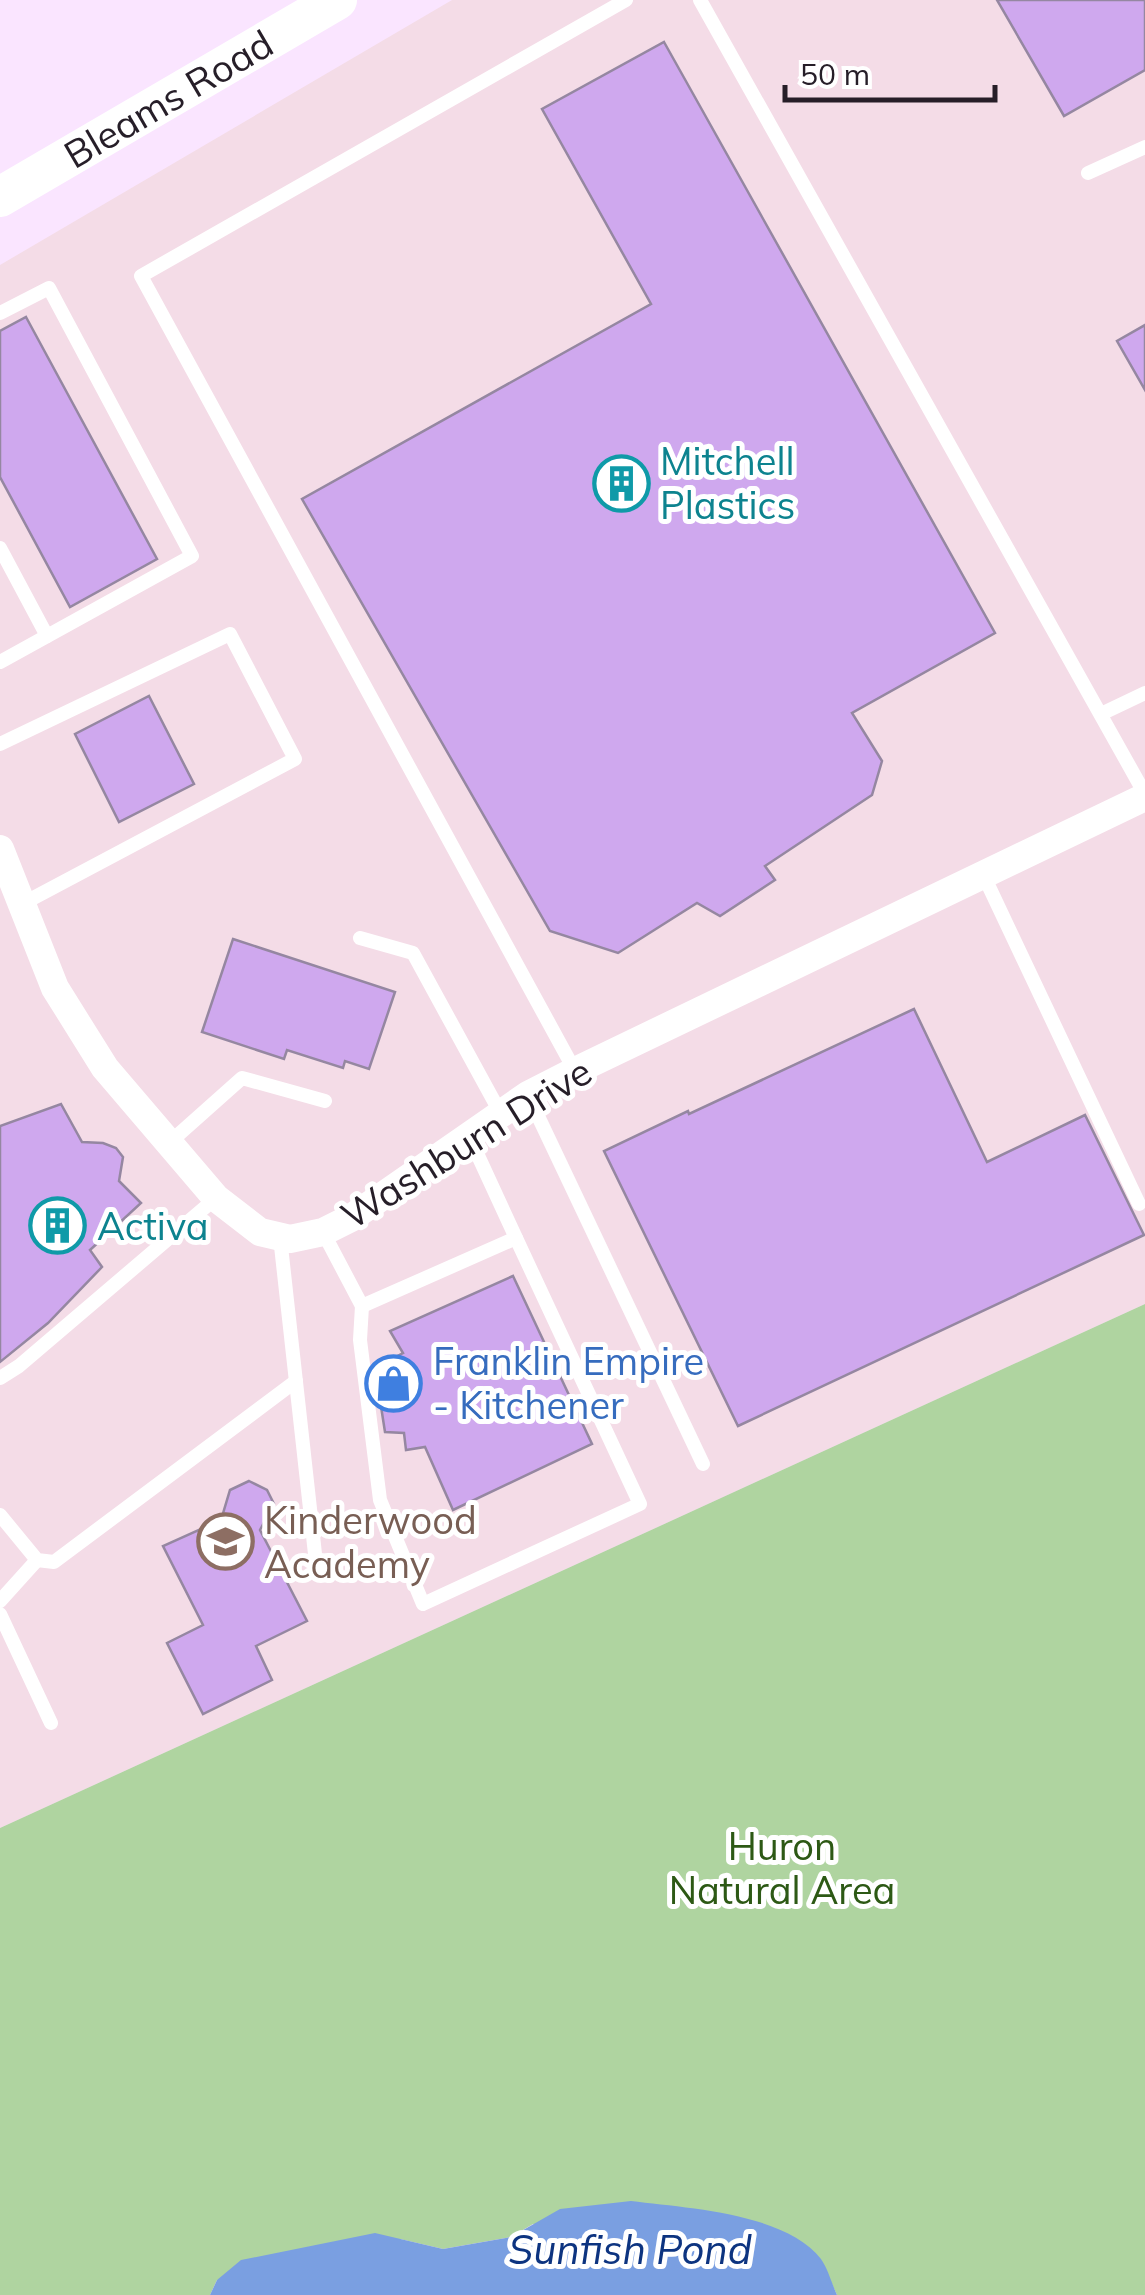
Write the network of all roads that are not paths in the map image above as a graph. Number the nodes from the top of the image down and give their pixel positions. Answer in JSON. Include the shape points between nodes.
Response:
{"nodes":[{"id":1,"x":337,"y":0,"type":"edge"},
{"id":2,"x":626,"y":0,"type":"edge"},
{"id":3,"x":700,"y":0,"type":"edge"},
{"id":4,"x":1145,"y":146,"type":"edge"},
{"id":5,"x":1088,"y":173,"type":"dead end"},
{"id":6,"x":0,"y":198,"type":"edge"},
{"id":7,"x":0,"y":313,"type":"edge"},
{"id":8,"x":0,"y":548,"type":"edge"},
{"id":9,"x":47,"y":636,"type":"junction"},
{"id":10,"x":0,"y":662,"type":"edge"},
{"id":11,"x":1145,"y":693,"type":"edge"},
{"id":12,"x":1102,"y":714,"type":"junction"},
{"id":13,"x":0,"y":744,"type":"edge"},
{"id":14,"x":1145,"y":795,"type":"edge"},
{"id":15,"x":0,"y":849,"type":"edge"},
{"id":16,"x":983,"y":874,"type":"junction"},
{"id":17,"x":22,"y":904,"type":"junction"},
{"id":18,"x":360,"y":938,"type":"dead end"},
{"id":19,"x":575,"y":1071,"type":"junction"},
{"id":20,"x":528,"y":1095,"type":"junction"},
{"id":21,"x":325,"y":1101,"type":"dead end"},
{"id":22,"x":501,"y":1114,"type":"junction"},
{"id":23,"x":469,"y":1136,"type":"junction"},
{"id":24,"x":169,"y":1143,"type":"junction"},
{"id":25,"x":216,"y":1198,"type":"junction"},
{"id":26,"x":1139,"y":1204,"type":"dead end"},
{"id":27,"x":323,"y":1232,"type":"junction"},
{"id":28,"x":280,"y":1237,"type":"junction"},
{"id":29,"x":516,"y":1238,"type":"junction"},
{"id":30,"x":362,"y":1306,"type":"junction"},
{"id":31,"x":0,"y":1378,"type":"edge"},
{"id":32,"x":296,"y":1380,"type":"junction"},
{"id":33,"x":703,"y":1464,"type":"dead end"},
{"id":34,"x":0,"y":1514,"type":"edge"},
{"id":35,"x":37,"y":1560,"type":"junction"},
{"id":36,"x":317,"y":1572,"type":"dead end"},
{"id":37,"x":0,"y":1601,"type":"edge"},
{"id":38,"x":0,"y":1614,"type":"edge"},
{"id":39,"x":51,"y":1723,"type":"dead end"}],
"edges":[{"from":1,"to":6,"type":"main road","name":"Bleams Road"},
{"from":2,"to":19,"type":"lane","via":[[141,276]]},
{"from":3,"to":12,"type":"lane"},
{"from":4,"to":5,"type":"lane"},
{"from":7,"to":9,"type":"lane","via":[[49,288],[192,556]]},
{"from":8,"to":9,"type":"lane"},
{"from":9,"to":10,"type":"lane"},
{"from":11,"to":12,"type":"lane"},
{"from":12,"to":14,"type":"lane"},
{"from":13,"to":17,"type":"lane","via":[[230,634],[295,760]]},
{"from":14,"to":16,"type":"street","name":"Washburn Drive"},
{"from":15,"to":17,"type":"street"},
{"from":16,"to":19,"type":"street","name":"Washburn Drive"},
{"from":16,"to":26,"type":"lane"},
{"from":17,"to":24,"type":"street","via":[[54,988],[105,1068]]},
{"from":18,"to":22,"type":"lane","via":[[414,954]]},
{"from":19,"to":20,"type":"street","name":"Washburn Drive"},
{"from":20,"to":22,"type":"street","name":"Washburn Drive"},
{"from":20,"to":33,"type":"lane"},
{"from":21,"to":24,"type":"lane","via":[[242,1078]]},
{"from":22,"to":23,"type":"street","name":"Washburn Drive"},
{"from":23,"to":27,"type":"street","name":"Washburn Drive"},
{"from":23,"to":29,"type":"lane"},
{"from":24,"to":25,"type":"street"},
{"from":25,"to":28,"type":"street","via":[[260,1232]]},
{"from":25,"to":31,"type":"lane"},
{"from":27,"to":28,"type":"street","name":"Washburn Drive"},
{"from":27,"to":30,"type":"lane"},
{"from":28,"to":32,"type":"lane"},
{"from":29,"to":30,"type":"lane"},
{"from":29,"to":30,"type":"lane","via":[[640,1504],[423,1604],[380,1500],[360,1340]]},
{"from":32,"to":35,"type":"lane","via":[[54,1562]]},
{"from":32,"to":36,"type":"lane"},
{"from":34,"to":35,"type":"lane"},
{"from":35,"to":37,"type":"lane"},
{"from":38,"to":39,"type":"lane"}]}
